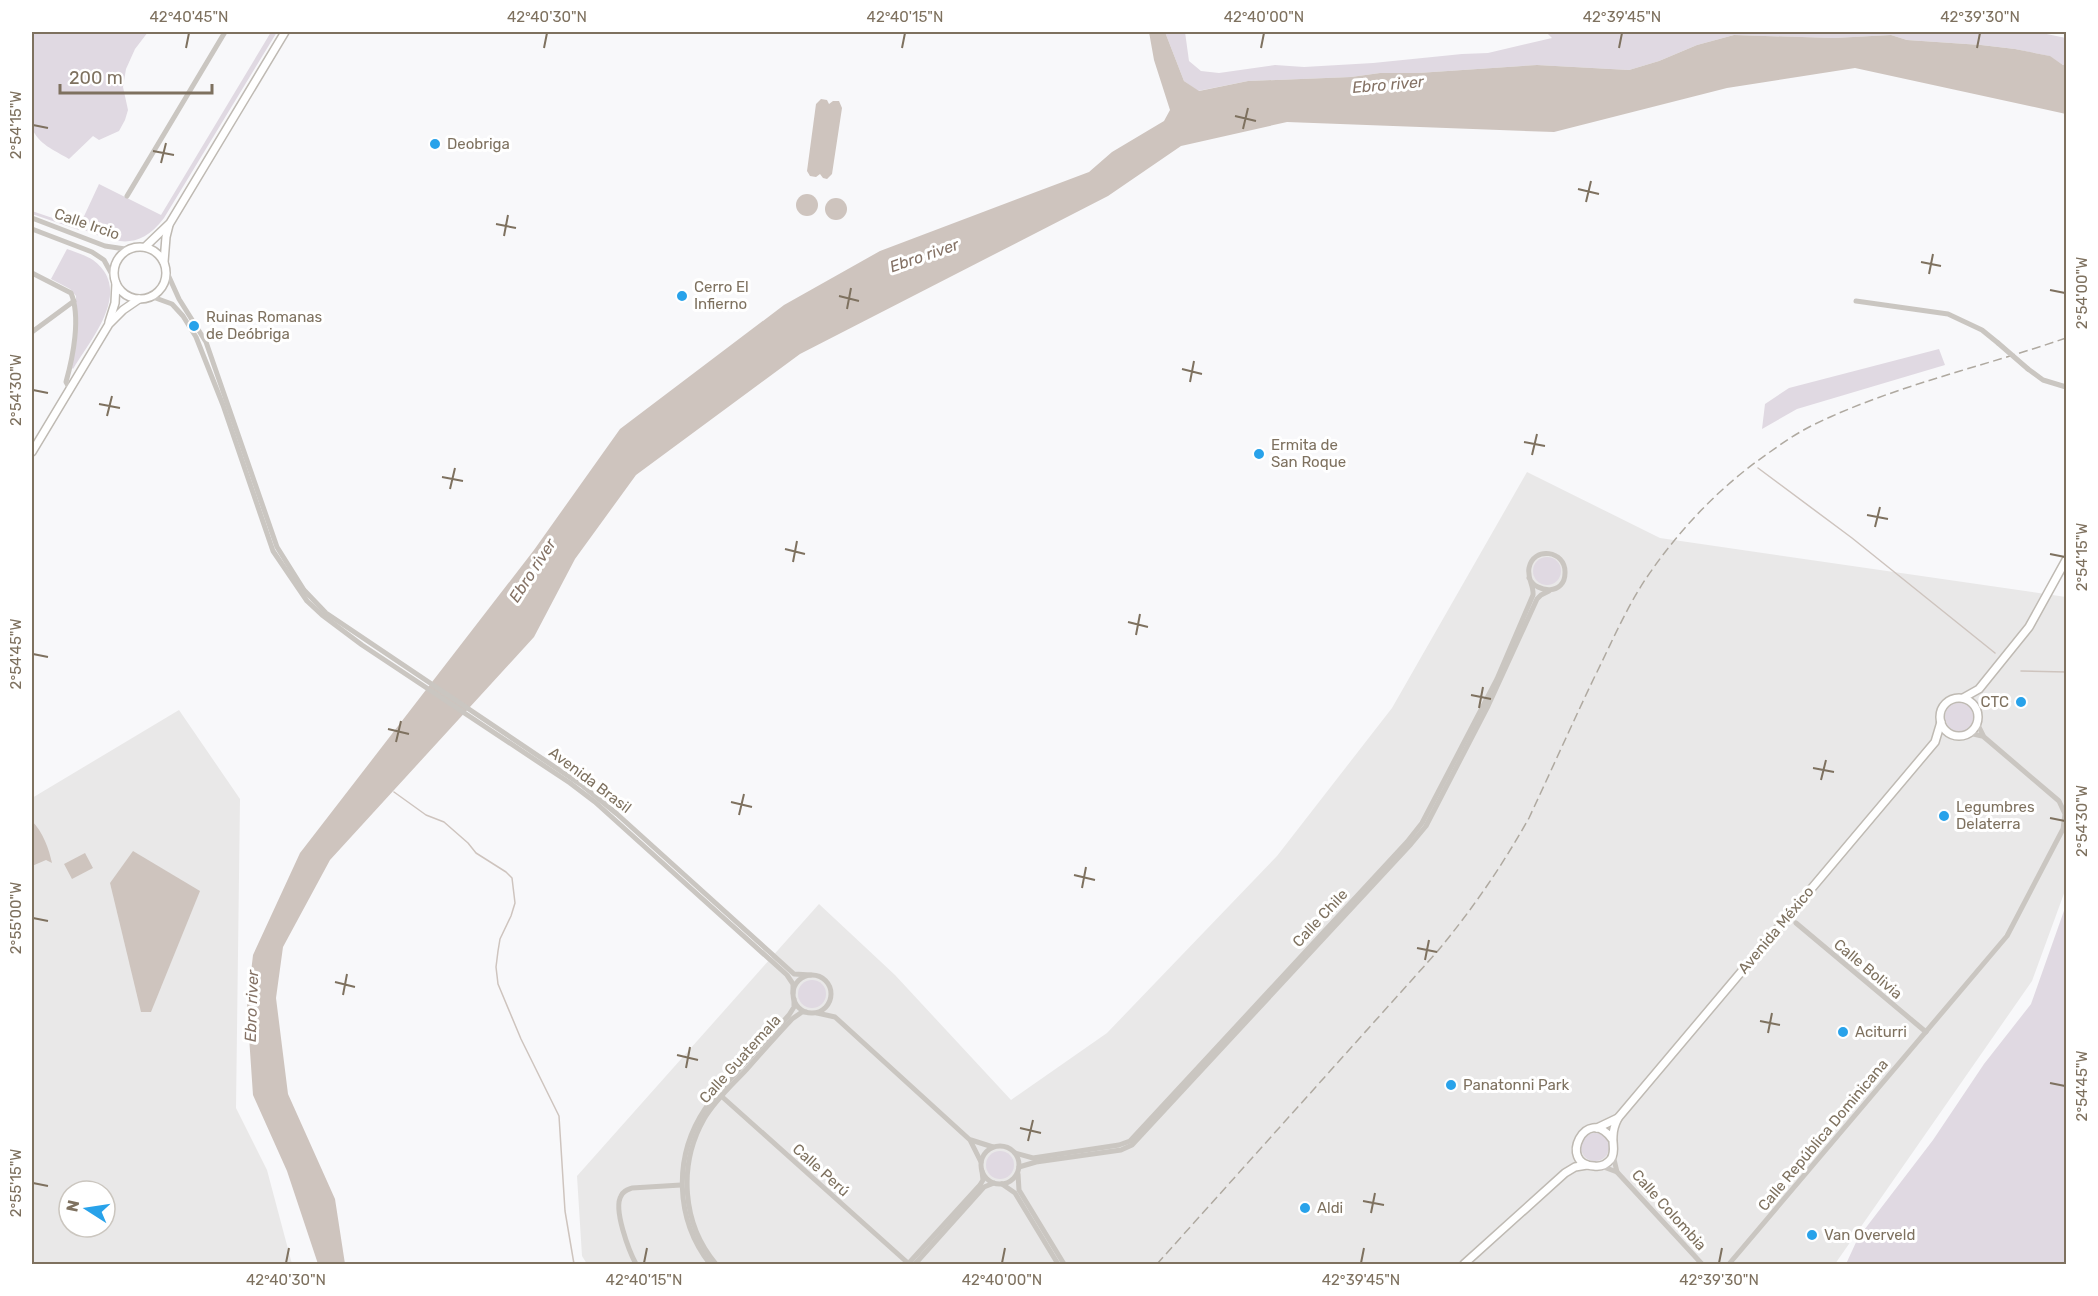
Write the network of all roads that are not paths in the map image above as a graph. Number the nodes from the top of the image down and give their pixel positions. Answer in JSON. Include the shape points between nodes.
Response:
{"nodes":[{"id":1,"x":225,"y":32,"type":"edge"},
{"id":2,"x":285,"y":32,"type":"edge"},
{"id":3,"x":127,"y":196,"type":"dead end"},
{"id":4,"x":32,"y":218,"type":"edge"},
{"id":5,"x":170,"y":223,"type":"junction"},
{"id":6,"x":32,"y":229,"type":"edge"},
{"id":7,"x":135,"y":247,"type":"junction"},
{"id":8,"x":145,"y":247,"type":"junction"},
{"id":9,"x":165,"y":266,"type":"junction"},
{"id":10,"x":32,"y":273,"type":"edge"},
{"id":11,"x":115,"y":280,"type":"junction"},
{"id":12,"x":150,"y":296,"type":"junction"},
{"id":13,"x":139,"y":299,"type":"junction"},
{"id":14,"x":74,"y":301,"type":"junction"},
{"id":15,"x":1856,"y":301,"type":"dead end"},
{"id":16,"x":109,"y":324,"type":"junction"},
{"id":17,"x":32,"y":332,"type":"edge"},
{"id":18,"x":2067,"y":387,"type":"edge"},
{"id":19,"x":70,"y":389,"type":"junction"},
{"id":20,"x":225,"y":403,"type":"junction"},
{"id":21,"x":32,"y":452,"type":"edge"},
{"id":22,"x":2067,"y":560,"type":"edge"},
{"id":23,"x":1529,"y":578,"type":"junction"},
{"id":24,"x":1552,"y":590,"type":"junction"},
{"id":25,"x":1979,"y":689,"type":"junction"},
{"id":26,"x":1963,"y":698,"type":"junction"},
{"id":27,"x":1976,"y":708,"type":"junction"},
{"id":28,"x":1941,"y":722,"type":"junction"},
{"id":29,"x":1977,"y":723,"type":"junction"},
{"id":30,"x":1969,"y":733,"type":"junction"},
{"id":31,"x":1952,"y":734,"type":"junction"},
{"id":32,"x":1984,"y":737,"type":"junction"},
{"id":33,"x":1935,"y":742,"type":"junction"},
{"id":34,"x":1796,"y":923,"type":"dead end"},
{"id":35,"x":764,"y":950,"type":"junction"},
{"id":36,"x":811,"y":975,"type":"junction"},
{"id":37,"x":793,"y":996,"type":"junction"},
{"id":38,"x":831,"y":1000,"type":"junction"},
{"id":39,"x":806,"y":1012,"type":"junction"},
{"id":40,"x":817,"y":1013,"type":"junction"},
{"id":41,"x":835,"y":1017,"type":"junction"},
{"id":42,"x":1926,"y":1032,"type":"junction"},
{"id":43,"x":720,"y":1094,"type":"junction"},
{"id":44,"x":1618,"y":1118,"type":"junction"},
{"id":45,"x":1597,"y":1128,"type":"junction"},
{"id":46,"x":1612,"y":1139,"type":"junction"},
{"id":47,"x":970,"y":1140,"type":"junction"},
{"id":48,"x":993,"y":1147,"type":"junction"},
{"id":49,"x":1576,"y":1152,"type":"junction"},
{"id":50,"x":1015,"y":1153,"type":"junction"},
{"id":51,"x":1613,"y":1155,"type":"junction"},
{"id":52,"x":981,"y":1162,"type":"junction"},
{"id":53,"x":1587,"y":1165,"type":"junction"},
{"id":54,"x":1601,"y":1166,"type":"junction"},
{"id":55,"x":1018,"y":1170,"type":"junction"},
{"id":56,"x":982,"y":1171,"type":"junction"},
{"id":57,"x":1617,"y":1172,"type":"junction"},
{"id":58,"x":1564,"y":1173,"type":"junction"},
{"id":59,"x":997,"y":1183,"type":"junction"},
{"id":60,"x":681,"y":1185,"type":"junction"},
{"id":61,"x":636,"y":1264,"type":"edge"},
{"id":62,"x":710,"y":1264,"type":"edge"},
{"id":63,"x":716,"y":1264,"type":"edge"},
{"id":64,"x":908,"y":1264,"type":"edge"},
{"id":65,"x":915,"y":1264,"type":"edge"},
{"id":66,"x":1058,"y":1264,"type":"edge"},
{"id":67,"x":1064,"y":1264,"type":"edge"},
{"id":68,"x":1464,"y":1264,"type":"edge"},
{"id":69,"x":1702,"y":1264,"type":"edge"},
{"id":70,"x":1729,"y":1264,"type":"edge"}],
"edges":[{"from":1,"to":3,"type":"street"},
{"from":2,"to":5,"type":"main road"},
{"from":4,"to":7,"type":"street","name":"Calle Ircio","via":[[105,246]]},
{"from":5,"to":8,"type":"main road"},
{"from":5,"to":9,"type":"main road"},
{"from":6,"to":11,"type":"street","name":"Calle Ircio","via":[[75,243],[104,260]]},
{"from":7,"to":8,"type":"main road"},
{"from":7,"to":11,"type":"main road","via":[[116,263]]},
{"from":8,"to":9,"type":"main road","via":[[153,250]]},
{"from":9,"to":12,"type":"main road","via":[[163,285]]},
{"from":9,"to":20,"type":"street","via":[[179,299],[206,342]]},
{"from":10,"to":14,"type":"street","via":[[71,293]]},
{"from":11,"to":13,"type":"main road","via":[[124,293]]},
{"from":11,"to":16,"type":"main road","via":[[115,303]]},
{"from":12,"to":13,"type":"main road"},
{"from":12,"to":20,"type":"street","via":[[172,304],[183,316]]},
{"from":13,"to":16,"type":"main road"},
{"from":14,"to":17,"type":"street"},
{"from":14,"to":19,"type":"street","via":[[75,334],[66,382]]},
{"from":15,"to":18,"type":"street","bridge":true,"via":[[1948,314],[1982,330],[2043,380]]},
{"from":16,"to":19,"type":"main road"},
{"from":19,"to":21,"type":"main road"},
{"from":20,"to":35,"type":"street","name":"Avenida Brasil","via":[[277,547],[309,596],[383,655],[583,786]]},
{"from":22,"to":25,"type":"main road","via":[[2029,627]]},
{"from":23,"to":24,"type":"street","via":[[1536,587]]},
{"from":23,"to":24,"type":"street","via":[[1531,561],[1540,554],[1552,553],[1562,560],[1566,571],[1562,583]]},
{"from":23,"to":50,"type":"street","name":"Calle Chile","via":[[1532,600],[1497,679],[1422,823],[1407,842],[1130,1141],[1033,1158]]},
{"from":24,"to":55,"type":"street","name":"Calle Chile","via":[[1537,599],[1497,689],[1423,831],[1229,1042],[1129,1147],[1036,1162]]},
{"from":25,"to":26,"type":"main road"},
{"from":25,"to":27,"type":"main road"},
{"from":26,"to":27,"type":"main road"},
{"from":26,"to":28,"type":"main road","via":[[1945,704]]},
{"from":27,"to":29,"type":"main road"},
{"from":28,"to":31,"type":"main road"},
{"from":28,"to":33,"type":"main road","name":"Avenida México"},
{"from":29,"to":30,"type":"main road"},
{"from":29,"to":32,"type":"street","name":"Calle República Dominicana"},
{"from":30,"to":31,"type":"main road"},
{"from":30,"to":32,"type":"street","name":"Calle República Dominicana"},
{"from":31,"to":33,"type":"main road","name":"Avenida México"},
{"from":32,"to":42,"type":"street","name":"Calle República Dominicana","via":[[2059,801],[2065,819],[2009,932]]},
{"from":33,"to":44,"type":"main road","name":"Avenida México"},
{"from":34,"to":42,"type":"street","name":"Calle Bolivia"},
{"from":35,"to":36,"type":"street","via":[[794,974]]},
{"from":35,"to":37,"type":"street","via":[[790,978]]},
{"from":36,"to":37,"type":"street","via":[[801,979]]},
{"from":36,"to":38,"type":"street","via":[[828,982]]},
{"from":37,"to":39,"type":"street"},
{"from":37,"to":43,"type":"street","name":"Calle Guatemala","via":[[794,1007],[789,1016]]},
{"from":38,"to":40,"type":"street"},
{"from":38,"to":41,"type":"street"},
{"from":39,"to":40,"type":"street"},
{"from":39,"to":43,"type":"street","name":"Calle Guatemala","via":[[792,1019]]},
{"from":40,"to":41,"type":"street"},
{"from":41,"to":47,"type":"street"},
{"from":42,"to":70,"type":"street","name":"Calle República Dominicana"},
{"from":43,"to":60,"type":"street","name":"Calle Guatemala","via":[[703,1111],[692,1133]]},
{"from":43,"to":63,"type":"street","name":"Calle Guatemala","via":[[695,1138],[687,1183],[694,1226]]},
{"from":43,"to":64,"type":"street","name":"Calle Perú"},
{"from":44,"to":45,"type":"main road","name":"Avenida México"},
{"from":44,"to":46,"type":"main road","name":"Avenida México"},
{"from":45,"to":46,"type":"main road"},
{"from":45,"to":49,"type":"main road","via":[[1581,1135]]},
{"from":46,"to":51,"type":"main road"},
{"from":47,"to":48,"type":"street"},
{"from":47,"to":52,"type":"street"},
{"from":48,"to":50,"type":"street","via":[[1005,1146]]},
{"from":48,"to":52,"type":"street"},
{"from":49,"to":53,"type":"main road"},
{"from":49,"to":58,"type":"main road"},
{"from":50,"to":55,"type":"street"},
{"from":51,"to":54,"type":"main road"},
{"from":51,"to":57,"type":"street","name":"Calle Colombia"},
{"from":52,"to":56,"type":"street"},
{"from":53,"to":54,"type":"main road"},
{"from":53,"to":58,"type":"main road"},
{"from":54,"to":57,"type":"street","name":"Calle Colombia"},
{"from":55,"to":59,"type":"street","via":[[1011,1180]]},
{"from":55,"to":67,"type":"street","via":[[1019,1190]]},
{"from":56,"to":59,"type":"street"},
{"from":56,"to":64,"type":"street","via":[[980,1185]]},
{"from":57,"to":69,"type":"street","name":"Calle Colombia"},
{"from":58,"to":68,"type":"main road"},
{"from":59,"to":65,"type":"street","via":[[984,1187]]},
{"from":59,"to":66,"type":"street","via":[[1015,1193]]},
{"from":60,"to":61,"type":"street","via":[[632,1188],[621,1196],[622,1226]]},
{"from":60,"to":62,"type":"street","name":"Calle Guatemala","via":[[687,1221]]}]}
